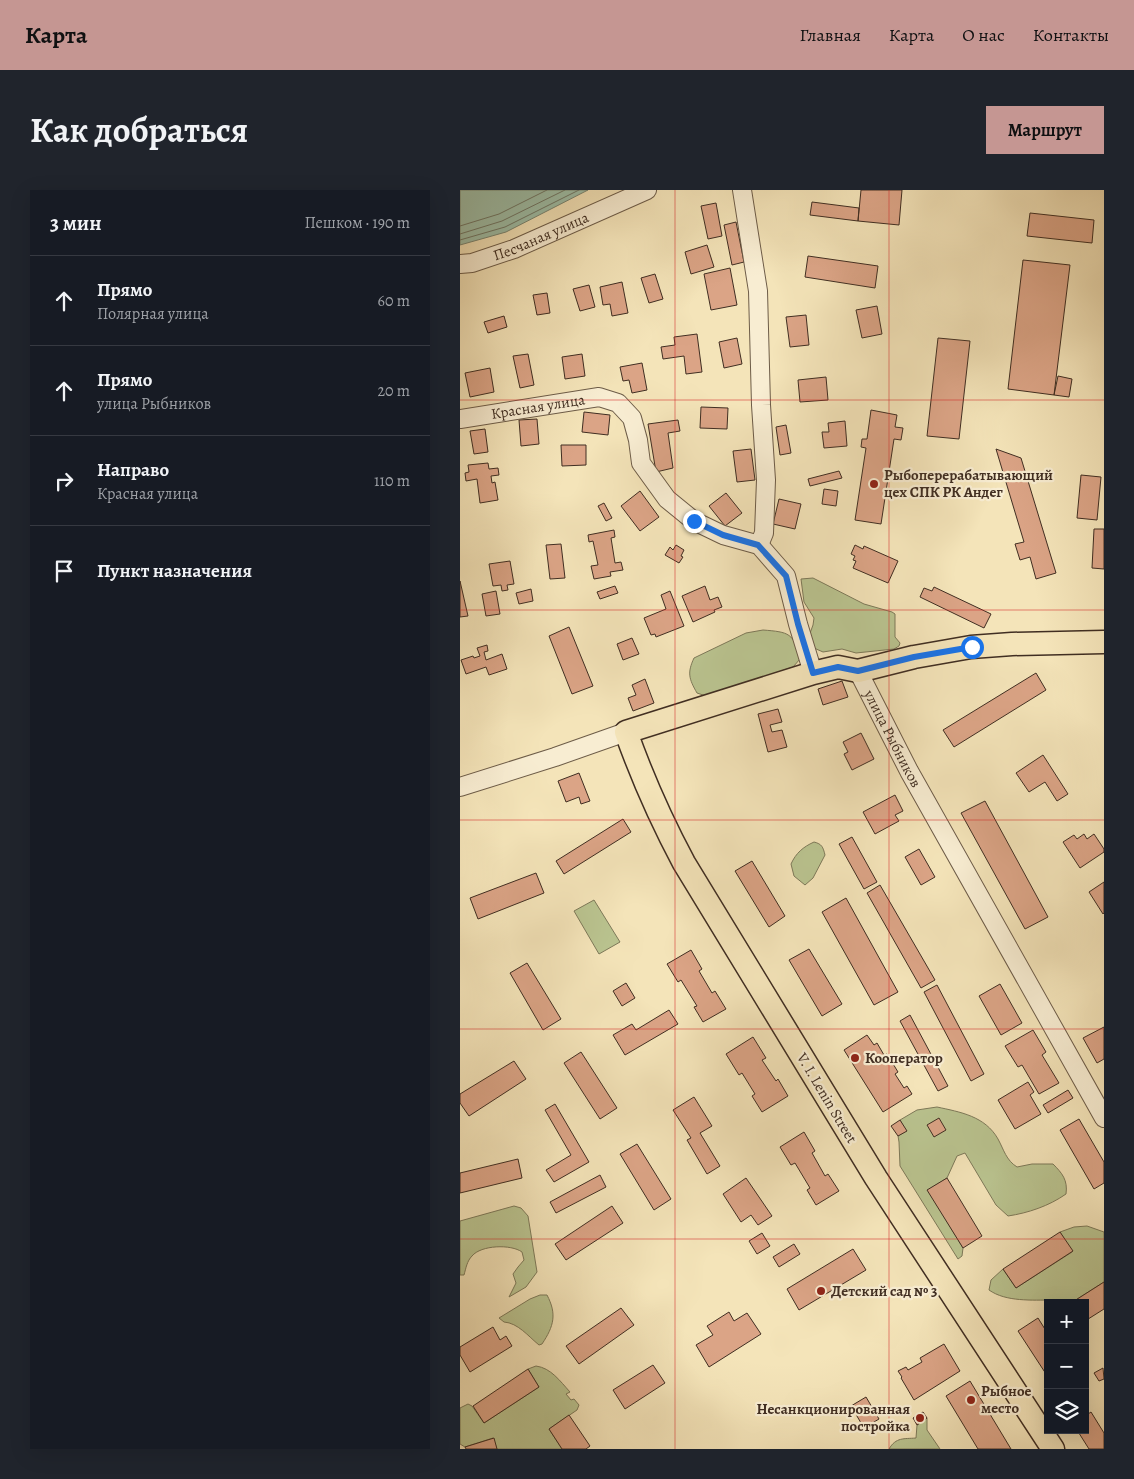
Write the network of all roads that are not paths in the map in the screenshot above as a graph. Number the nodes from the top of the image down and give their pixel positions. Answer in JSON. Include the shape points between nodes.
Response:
{"nodes":[{"id":1,"x":647,"y":190,"type":"edge"},
{"id":2,"x":742,"y":190,"type":"edge"},
{"id":3,"x":460,"y":264,"type":"edge"},
{"id":4,"x":460,"y":419,"type":"edge"},
{"id":5,"x":758,"y":545,"type":"junction"},
{"id":6,"x":1104,"y":642,"type":"edge"},
{"id":7,"x":858,"y":671,"type":"junction"},
{"id":8,"x":813,"y":673,"type":"junction"},
{"id":9,"x":626,"y":732,"type":"junction"},
{"id":10,"x":460,"y":787,"type":"edge"},
{"id":11,"x":1104,"y":1118,"type":"edge"},
{"id":12,"x":1053,"y":1449,"type":"edge"}],
"edges":[{"from":1,"to":3,"type":"street","name":"Песчаная улица","via":[[514,249]]},
{"from":2,"to":5,"type":"street","via":[[758,290],[766,480],[764,533]]},
{"from":4,"to":5,"type":"street","name":"Красная улица","via":[[599,397],[618,403],[632,418],[641,463],[666,499],[694,521],[723,535]]},
{"from":5,"to":8,"type":"street","via":[[786,576]]},
{"from":6,"to":7,"type":"main road","via":[[972,647]]},
{"from":7,"to":8,"type":"main road","via":[[838,667]]},
{"from":7,"to":11,"type":"street","name":"улица Рыбников","via":[[922,794]]},
{"from":8,"to":9,"type":"main road"},
{"from":9,"to":10,"type":"street"},
{"from":9,"to":12,"type":"main road","name":"V. I. Lenin Street","via":[[643,779],[684,863],[876,1178]]}]}
